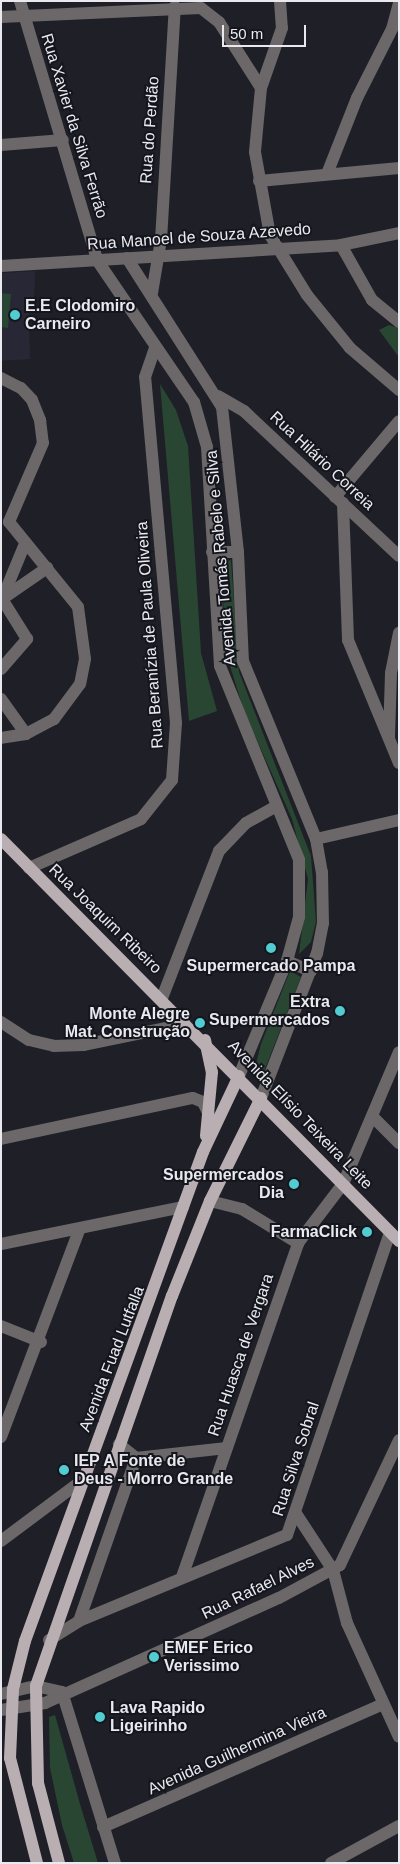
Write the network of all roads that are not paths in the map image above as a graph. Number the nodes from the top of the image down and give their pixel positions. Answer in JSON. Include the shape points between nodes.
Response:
{"nodes":[{"id":1,"x":20,"y":1,"type":"edge"},
{"id":2,"x":280,"y":1,"type":"edge"},
{"id":3,"x":399,"y":2,"type":"edge"},
{"id":4,"x":149,"y":4,"type":"edge"},
{"id":5,"x":175,"y":6,"type":"junction"},
{"id":6,"x":1,"y":17,"type":"edge"},
{"id":7,"x":23,"y":17,"type":"junction"},
{"id":8,"x":261,"y":88,"type":"junction"},
{"id":9,"x":63,"y":140,"type":"junction"},
{"id":10,"x":1,"y":145,"type":"edge"},
{"id":11,"x":399,"y":168,"type":"edge"},
{"id":12,"x":327,"y":174,"type":"junction"},
{"id":13,"x":259,"y":181,"type":"junction"},
{"id":14,"x":399,"y":233,"type":"edge"},
{"id":15,"x":341,"y":245,"type":"junction"},
{"id":16,"x":274,"y":247,"type":"junction"},
{"id":17,"x":159,"y":256,"type":"junction"},
{"id":18,"x":127,"y":258,"type":"junction"},
{"id":19,"x":97,"y":260,"type":"junction"},
{"id":20,"x":1,"y":266,"type":"edge"},
{"id":21,"x":152,"y":293,"type":"junction"},
{"id":22,"x":399,"y":322,"type":"edge"},
{"id":23,"x":155,"y":348,"type":"junction"},
{"id":24,"x":1,"y":378,"type":"edge"},
{"id":25,"x":399,"y":390,"type":"edge"},
{"id":26,"x":218,"y":396,"type":"junction"},
{"id":27,"x":399,"y":421,"type":"edge"},
{"id":28,"x":339,"y":500,"type":"junction"},
{"id":29,"x":24,"y":546,"type":"junction"},
{"id":30,"x":212,"y":552,"type":"junction"},
{"id":31,"x":238,"y":552,"type":"junction"},
{"id":32,"x":399,"y":556,"type":"edge"},
{"id":33,"x":47,"y":568,"type":"junction"},
{"id":34,"x":2,"y":599,"type":"edge"},
{"id":35,"x":399,"y":633,"type":"edge"},
{"id":36,"x":1,"y":669,"type":"edge"},
{"id":37,"x":1,"y":699,"type":"edge"},
{"id":38,"x":26,"y":734,"type":"junction"},
{"id":39,"x":1,"y":738,"type":"edge"},
{"id":40,"x":389,"y":742,"type":"junction"},
{"id":41,"x":399,"y":763,"type":"edge"},
{"id":42,"x":277,"y":806,"type":"junction"},
{"id":43,"x":399,"y":820,"type":"edge"},
{"id":44,"x":1,"y":839,"type":"edge"},
{"id":45,"x":316,"y":839,"type":"junction"},
{"id":46,"x":29,"y":868,"type":"junction"},
{"id":47,"x":287,"y":961,"type":"junction"},
{"id":48,"x":311,"y":971,"type":"junction"},
{"id":49,"x":162,"y":998,"type":"junction"},
{"id":50,"x":1,"y":1022,"type":"edge"},
{"id":51,"x":185,"y":1024,"type":"junction"},
{"id":52,"x":204,"y":1040,"type":"junction"},
{"id":53,"x":399,"y":1052,"type":"edge"},
{"id":54,"x":239,"y":1076,"type":"junction"},
{"id":55,"x":261,"y":1098,"type":"junction"},
{"id":56,"x":210,"y":1115,"type":"junction"},
{"id":57,"x":374,"y":1117,"type":"junction"},
{"id":58,"x":1,"y":1139,"type":"edge"},
{"id":59,"x":399,"y":1143,"type":"edge"},
{"id":60,"x":203,"y":1152,"type":"junction"},
{"id":61,"x":343,"y":1184,"type":"junction"},
{"id":62,"x":210,"y":1201,"type":"junction"},
{"id":63,"x":184,"y":1207,"type":"junction"},
{"id":64,"x":80,"y":1228,"type":"junction"},
{"id":65,"x":394,"y":1236,"type":"edge"},
{"id":66,"x":298,"y":1243,"type":"junction"},
{"id":67,"x":1,"y":1244,"type":"edge"},
{"id":68,"x":164,"y":1263,"type":"junction"},
{"id":69,"x":181,"y":1275,"type":"junction"},
{"id":70,"x":1,"y":1326,"type":"edge"},
{"id":71,"x":41,"y":1342,"type":"junction"},
{"id":72,"x":1,"y":1437,"type":"edge"},
{"id":73,"x":119,"y":1444,"type":"junction"},
{"id":74,"x":226,"y":1448,"type":"junction"},
{"id":75,"x":398,"y":1450,"type":"edge"},
{"id":76,"x":136,"y":1458,"type":"junction"},
{"id":77,"x":84,"y":1479,"type":"junction"},
{"id":78,"x":295,"y":1512,"type":"junction"},
{"id":79,"x":1,"y":1541,"type":"edge"},
{"id":80,"x":333,"y":1570,"type":"junction"},
{"id":81,"x":182,"y":1577,"type":"junction"},
{"id":82,"x":79,"y":1620,"type":"junction"},
{"id":83,"x":48,"y":1640,"type":"junction"},
{"id":84,"x":36,"y":1686,"type":"junction"},
{"id":85,"x":7,"y":1692,"type":"edge"},
{"id":86,"x":62,"y":1692,"type":"junction"},
{"id":87,"x":383,"y":1704,"type":"junction"},
{"id":88,"x":35,"y":1707,"type":"junction"},
{"id":89,"x":6,"y":1711,"type":"edge"},
{"id":90,"x":399,"y":1737,"type":"edge"},
{"id":91,"x":399,"y":1826,"type":"edge"},
{"id":92,"x":103,"y":1827,"type":"junction"},
{"id":93,"x":37,"y":1863,"type":"edge"},
{"id":94,"x":59,"y":1863,"type":"edge"},
{"id":95,"x":115,"y":1863,"type":"edge"},
{"id":96,"x":332,"y":1863,"type":"edge"}],
"edges":[{"from":1,"to":7,"type":"street","name":"Rua Xavier da Silva Ferrão"},
{"from":2,"to":8,"type":"street","via":[[278,51]]},
{"from":3,"to":12,"type":"street","via":[[392,29],[357,98]]},
{"from":4,"to":5,"type":"street"},
{"from":4,"to":7,"type":"street"},
{"from":5,"to":8,"type":"street","via":[[201,8],[215,18]]},
{"from":5,"to":17,"type":"street","name":"Rua do Perdão"},
{"from":6,"to":7,"type":"street"},
{"from":7,"to":9,"type":"street","name":"Rua Xavier da Silva Ferrão"},
{"from":8,"to":13,"type":"street","via":[[255,152]]},
{"from":9,"to":10,"type":"street"},
{"from":9,"to":19,"type":"street","name":"Rua Xavier da Silva Ferrão"},
{"from":11,"to":12,"type":"street"},
{"from":12,"to":13,"type":"street"},
{"from":13,"to":16,"type":"street"},
{"from":14,"to":15,"type":"street","name":"Rua Manoel de Souza Azevedo"},
{"from":15,"to":16,"type":"street","name":"Rua Manoel de Souza Azevedo"},
{"from":15,"to":22,"type":"street","via":[[372,300]]},
{"from":16,"to":17,"type":"street","name":"Rua Manoel de Souza Azevedo"},
{"from":16,"to":25,"type":"street","via":[[350,348]]},
{"from":17,"to":18,"type":"street","name":"Rua Manoel de Souza Azevedo"},
{"from":17,"to":21,"type":"street","name":"Rua do Perdão"},
{"from":18,"to":19,"type":"street","name":"Rua Manoel de Souza Azevedo"},
{"from":18,"to":21,"type":"street","name":"Avenida Tomás Rabelo e Silva"},
{"from":19,"to":20,"type":"street","name":"Rua Manoel de Souza Azevedo"},
{"from":19,"to":23,"type":"street","name":"Avenida Tomás Rabelo e Silva"},
{"from":21,"to":26,"type":"street","name":"Avenida Tomás Rabelo e Silva"},
{"from":23,"to":30,"type":"street","name":"Avenida Tomás Rabelo e Silva","via":[[194,402],[207,446]]},
{"from":23,"to":46,"type":"street","name":"Rua Beranízia de Paula Oliveira","via":[[145,378],[176,723],[172,780],[149,813],[135,823]]},
{"from":24,"to":29,"type":"street","via":[[28,394],[40,420],[40,452],[8,516]]},
{"from":26,"to":28,"type":"street","name":"Rua Hilário Correia","via":[[244,411]]},
{"from":26,"to":31,"type":"street","name":"Avenida Tomás Rabelo e Silva","via":[[225,418]]},
{"from":27,"to":28,"type":"street"},
{"from":28,"to":32,"type":"street","name":"Rua Hilário Correia"},
{"from":28,"to":40,"type":"street","via":[[348,640]]},
{"from":29,"to":33,"type":"street"},
{"from":29,"to":34,"type":"street"},
{"from":30,"to":31,"type":"street"},
{"from":30,"to":42,"type":"street","name":"Avenida Tomás Rabelo e Silva","via":[[220,666]]},
{"from":31,"to":45,"type":"street","name":"Avenida Tomás Rabelo e Silva","via":[[243,661]]},
{"from":33,"to":34,"type":"street","via":[[9,599]]},
{"from":33,"to":38,"type":"street","via":[[78,607],[86,659],[80,684],[65,709]]},
{"from":34,"to":36,"type":"street","via":[[27,639]]},
{"from":35,"to":40,"type":"street","via":[[391,673]]},
{"from":37,"to":38,"type":"street"},
{"from":38,"to":39,"type":"street"},
{"from":40,"to":41,"type":"street"},
{"from":42,"to":47,"type":"street","name":"Avenida Tomás Rabelo e Silva","via":[[299,860],[301,882],[299,917]]},
{"from":42,"to":49,"type":"street","via":[[246,823],[219,850]]},
{"from":43,"to":45,"type":"street"},
{"from":44,"to":46,"type":"main road","name":"Rua Joaquim Ribeiro"},
{"from":45,"to":48,"type":"street","name":"Avenida Tomás Rabelo e Silva","via":[[323,923]]},
{"from":46,"to":49,"type":"main road","name":"Rua Joaquim Ribeiro"},
{"from":47,"to":48,"type":"street"},
{"from":47,"to":54,"type":"street","name":"Avenida Tomás Rabelo e Silva"},
{"from":48,"to":55,"type":"street","name":"Avenida Tomás Rabelo e Silva"},
{"from":49,"to":51,"type":"main road","name":"Rua Joaquim Ribeiro"},
{"from":50,"to":51,"type":"street","via":[[29,1040],[54,1046],[83,1045]]},
{"from":51,"to":52,"type":"main road","name":"Avenida Elísio Teixeira Leite"},
{"from":52,"to":54,"type":"main road","name":"Avenida Elísio Teixeira Leite"},
{"from":52,"to":56,"type":"main road","via":[[212,1072]]},
{"from":53,"to":57,"type":"street","name":"Rua Huasca de Vergara"},
{"from":54,"to":55,"type":"main road","name":"Avenida Elísio Teixeira Leite"},
{"from":54,"to":60,"type":"main road","name":"Avenida Fuad Lutfalla"},
{"from":55,"to":61,"type":"main road","name":"Avenida Elísio Teixeira Leite"},
{"from":55,"to":62,"type":"main road","name":"Avenida Fuad Lutfalla"},
{"from":56,"to":58,"type":"street","via":[[203,1102],[192,1098]]},
{"from":56,"to":60,"type":"main road"},
{"from":57,"to":59,"type":"street"},
{"from":57,"to":61,"type":"street","name":"Rua Huasca de Vergara"},
{"from":60,"to":63,"type":"main road","name":"Avenida Fuad Lutfalla"},
{"from":61,"to":65,"type":"main road","name":"Avenida Elísio Teixeira Leite"},
{"from":61,"to":66,"type":"street","name":"Rua Huasca de Vergara"},
{"from":62,"to":66,"type":"street","via":[[242,1209]]},
{"from":62,"to":69,"type":"main road","name":"Avenida Fuad Lutfalla"},
{"from":63,"to":64,"type":"street"},
{"from":63,"to":68,"type":"main road","name":"Avenida Fuad Lutfalla"},
{"from":64,"to":67,"type":"street"},
{"from":64,"to":71,"type":"street"},
{"from":65,"to":78,"type":"street","name":"Rua Silva Sobral"},
{"from":66,"to":74,"type":"street","name":"Rua Huasca de Vergara"},
{"from":68,"to":69,"type":"main road"},
{"from":68,"to":77,"type":"main road","name":"Avenida Fuad Lutfalla"},
{"from":69,"to":73,"type":"main road","name":"Avenida Fuad Lutfalla"},
{"from":70,"to":71,"type":"street"},
{"from":71,"to":72,"type":"street"},
{"from":73,"to":76,"type":"street"},
{"from":73,"to":83,"type":"main road","name":"Avenida Fuad Lutfalla"},
{"from":74,"to":76,"type":"street"},
{"from":74,"to":81,"type":"street","name":"Rua Huasca de Vergara"},
{"from":75,"to":80,"type":"street","name":"Rua Rafael Alves","via":[[352,1547]]},
{"from":76,"to":82,"type":"street"},
{"from":77,"to":79,"type":"street"},
{"from":77,"to":85,"type":"main road","name":"Avenida Fuad Lutfalla"},
{"from":78,"to":80,"type":"street"},
{"from":78,"to":81,"type":"street","name":"Rua Silva Sobral","via":[[284,1539]]},
{"from":80,"to":86,"type":"street","name":"Rua Rafael Alves","via":[[204,1632]]},
{"from":80,"to":87,"type":"street","via":[[347,1623]]},
{"from":81,"to":82,"type":"street","name":"Rua Silva Sobral"},
{"from":82,"to":83,"type":"street","name":"Rua Silva Sobral"},
{"from":83,"to":84,"type":"main road","name":"Avenida Fuad Lutfalla"},
{"from":84,"to":85,"type":"street"},
{"from":84,"to":86,"type":"street"},
{"from":84,"to":88,"type":"main road","name":"Avenida Fuad Lutfalla"},
{"from":85,"to":89,"type":"main road","name":"Avenida Fuad Lutfalla"},
{"from":86,"to":88,"type":"street","name":"Rua Rafael Alves"},
{"from":86,"to":92,"type":"street"},
{"from":87,"to":90,"type":"street"},
{"from":87,"to":92,"type":"street","name":"Avenida Guilhermina Vieira"},
{"from":88,"to":89,"type":"street","name":"Rua Rafael Alves"},
{"from":88,"to":94,"type":"main road","name":"Avenida Fuad Lutfalla","via":[[38,1783]]},
{"from":89,"to":93,"type":"main road","name":"Avenida Fuad Lutfalla","via":[[14,1776]]},
{"from":91,"to":96,"type":"street"},
{"from":92,"to":95,"type":"street"}]}
